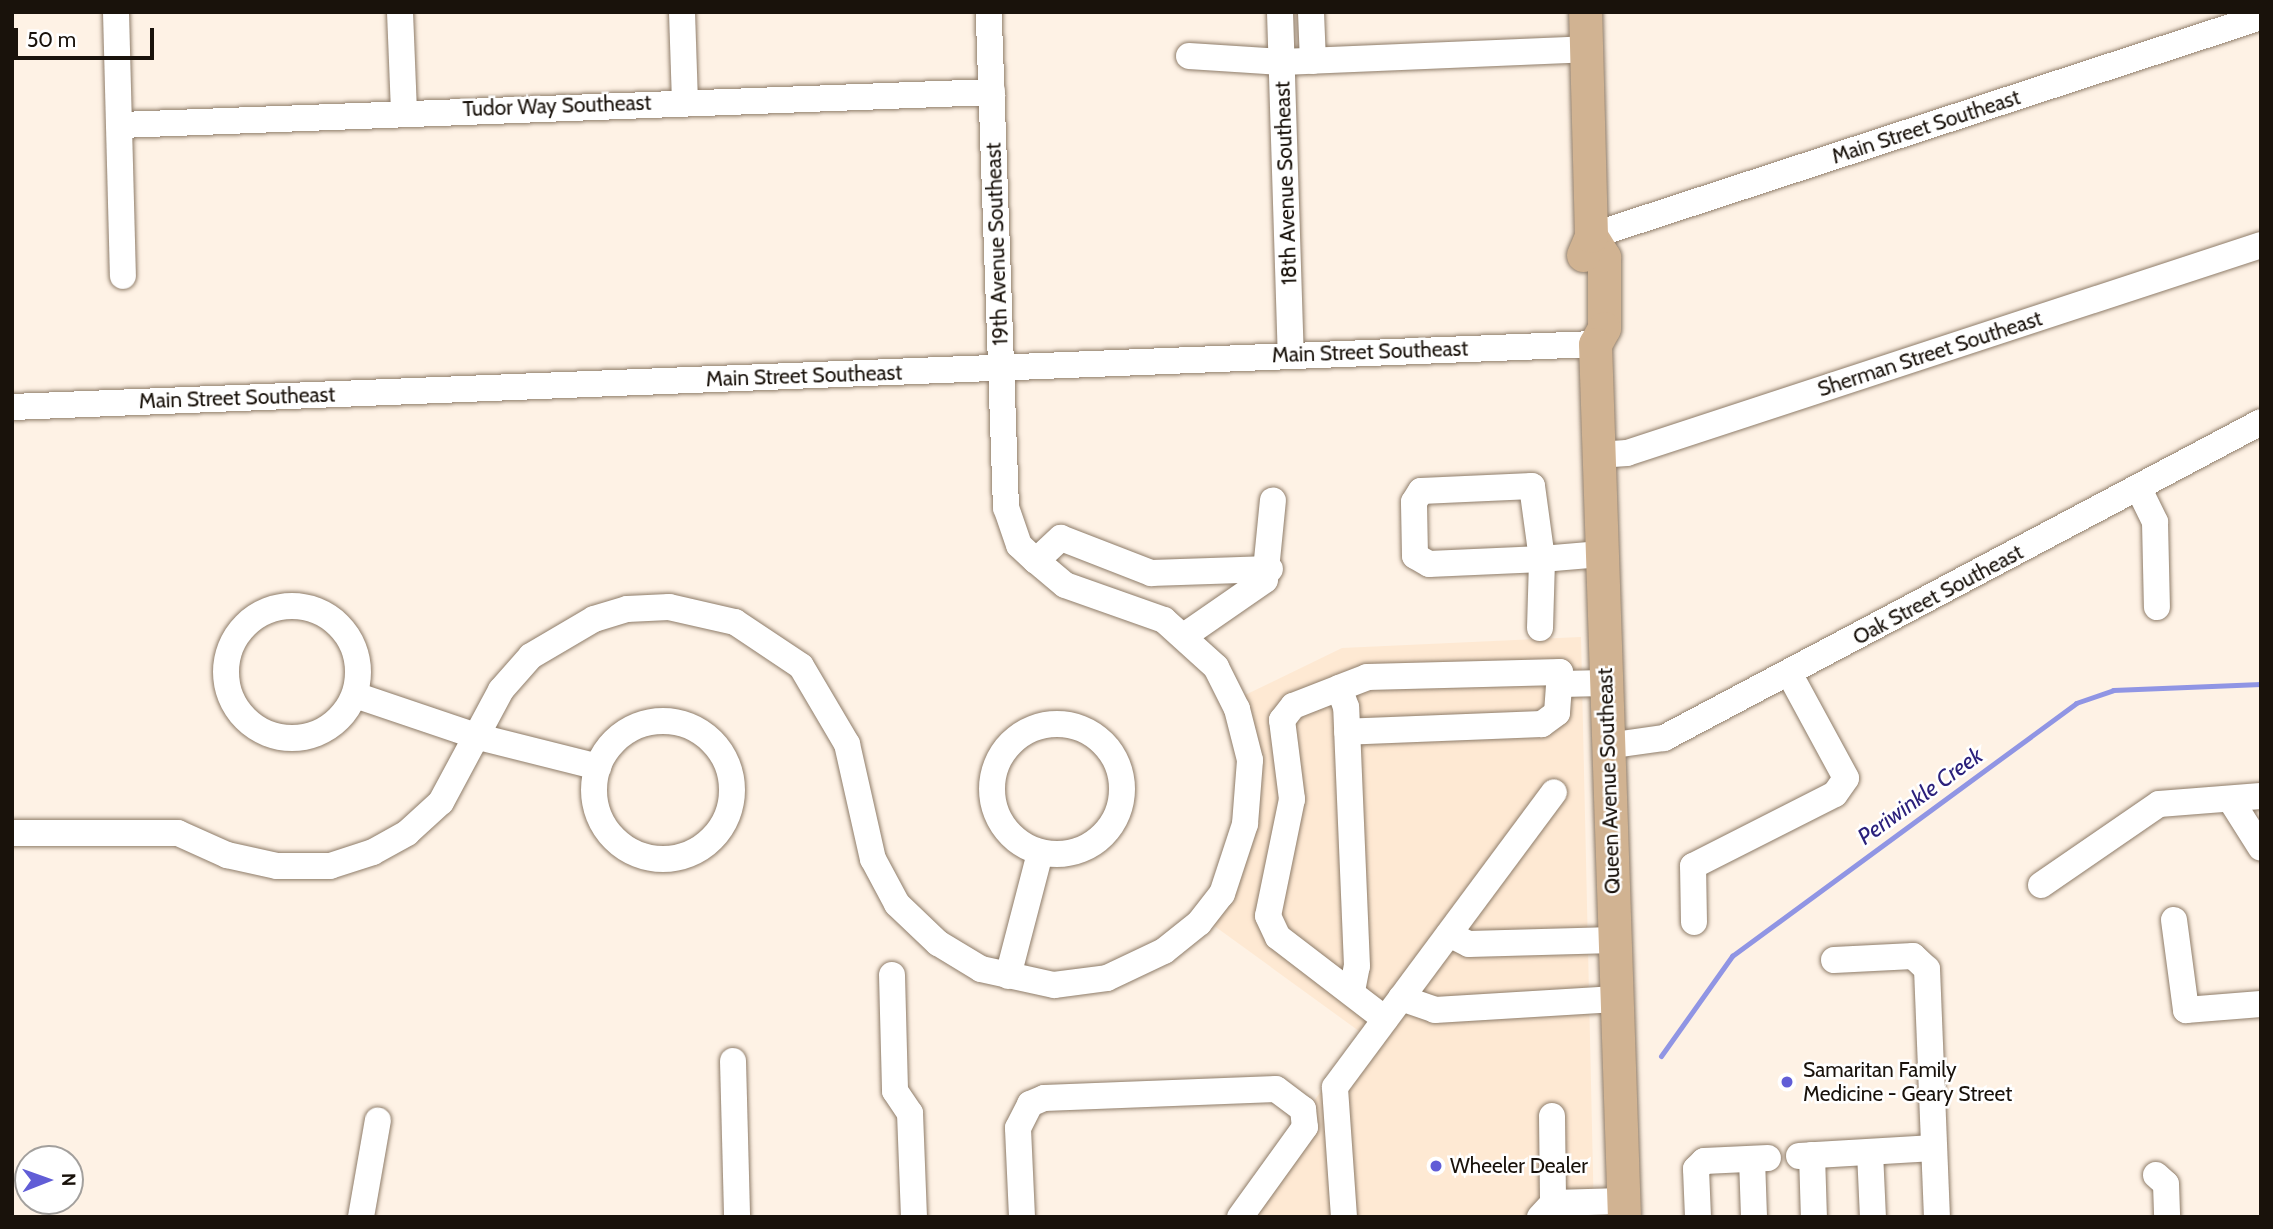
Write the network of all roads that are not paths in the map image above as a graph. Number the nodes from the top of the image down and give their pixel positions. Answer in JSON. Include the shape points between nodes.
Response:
{"nodes":[{"id":1,"x":116,"y":12,"type":"edge"},
{"id":2,"x":400,"y":12,"type":"edge"},
{"id":3,"x":682,"y":12,"type":"edge"},
{"id":4,"x":989,"y":12,"type":"edge"},
{"id":5,"x":1280,"y":12,"type":"edge"},
{"id":6,"x":1311,"y":12,"type":"edge"},
{"id":7,"x":1585,"y":12,"type":"edge"},
{"id":8,"x":2261,"y":17,"type":"edge"},
{"id":9,"x":1586,"y":49,"type":"junction"},
{"id":10,"x":1189,"y":56,"type":"dead end"},
{"id":11,"x":1313,"y":61,"type":"junction"},
{"id":12,"x":1282,"y":62,"type":"junction"},
{"id":13,"x":992,"y":92,"type":"junction"},
{"id":14,"x":685,"y":101,"type":"junction"},
{"id":15,"x":404,"y":112,"type":"junction"},
{"id":16,"x":121,"y":125,"type":"junction"},
{"id":17,"x":1591,"y":236,"type":"junction"},
{"id":18,"x":2261,"y":245,"type":"edge"},
{"id":19,"x":123,"y":276,"type":"dead end"},
{"id":20,"x":1595,"y":344,"type":"junction"},
{"id":21,"x":1291,"y":354,"type":"junction"},
{"id":22,"x":1000,"y":368,"type":"junction"},
{"id":23,"x":12,"y":407,"type":"edge"},
{"id":24,"x":2261,"y":422,"type":"edge"},
{"id":25,"x":1598,"y":456,"type":"junction"},
{"id":26,"x":2139,"y":489,"type":"junction"},
{"id":27,"x":1273,"y":500,"type":"dead end"},
{"id":28,"x":1601,"y":554,"type":"junction"},
{"id":29,"x":1542,"y":559,"type":"junction"},
{"id":30,"x":1036,"y":561,"type":"junction"},
{"id":31,"x":1270,"y":569,"type":"junction"},
{"id":32,"x":2157,"y":607,"type":"dead end"},
{"id":33,"x":1540,"y":628,"type":"dead end"},
{"id":34,"x":1184,"y":636,"type":"junction"},
{"id":35,"x":1789,"y":673,"type":"junction"},
{"id":36,"x":1605,"y":682,"type":"junction"},
{"id":37,"x":1561,"y":684,"type":"junction"},
{"id":38,"x":1339,"y":688,"type":"junction"},
{"id":39,"x":355,"y":695,"type":"junction"},
{"id":40,"x":1347,"y":732,"type":"junction"},
{"id":41,"x":479,"y":737,"type":"junction"},
{"id":42,"x":1607,"y":746,"type":"junction"},
{"id":43,"x":598,"y":767,"type":"junction"},
{"id":44,"x":1554,"y":792,"type":"dead end"},
{"id":45,"x":2261,"y":796,"type":"edge"},
{"id":46,"x":2232,"y":802,"type":"junction"},
{"id":47,"x":12,"y":833,"type":"edge"},
{"id":48,"x":2261,"y":848,"type":"edge"},
{"id":49,"x":1040,"y":853,"type":"junction"},
{"id":50,"x":2041,"y":885,"type":"dead end"},
{"id":51,"x":2174,"y":920,"type":"dead end"},
{"id":52,"x":1694,"y":922,"type":"dead end"},
{"id":53,"x":1449,"y":934,"type":"junction"},
{"id":54,"x":1614,"y":940,"type":"junction"},
{"id":55,"x":1834,"y":960,"type":"dead end"},
{"id":56,"x":892,"y":975,"type":"dead end"},
{"id":57,"x":1007,"y":976,"type":"junction"},
{"id":58,"x":1352,"y":991,"type":"junction"},
{"id":59,"x":1616,"y":999,"type":"junction"},
{"id":60,"x":2261,"y":1003,"type":"edge"},
{"id":61,"x":1393,"y":1009,"type":"junction"},
{"id":62,"x":733,"y":1061,"type":"dead end"},
{"id":63,"x":1552,"y":1116,"type":"dead end"},
{"id":64,"x":378,"y":1120,"type":"dead end"},
{"id":65,"x":1934,"y":1148,"type":"junction"},
{"id":66,"x":1870,"y":1152,"type":"junction"},
{"id":67,"x":2156,"y":1175,"type":"dead end"},
{"id":68,"x":1624,"y":1209,"type":"edge"},
{"id":69,"x":1547,"y":1210,"type":"edge"},
{"id":70,"x":361,"y":1217,"type":"edge"},
{"id":71,"x":737,"y":1217,"type":"edge"},
{"id":72,"x":914,"y":1217,"type":"edge"},
{"id":73,"x":1022,"y":1217,"type":"edge"},
{"id":74,"x":1240,"y":1217,"type":"edge"},
{"id":75,"x":1344,"y":1217,"type":"edge"},
{"id":76,"x":1698,"y":1217,"type":"edge"},
{"id":77,"x":1754,"y":1217,"type":"edge"},
{"id":78,"x":1814,"y":1217,"type":"edge"},
{"id":79,"x":1873,"y":1217,"type":"edge"},
{"id":80,"x":1937,"y":1217,"type":"edge"},
{"id":81,"x":2168,"y":1217,"type":"edge"}],
"edges":[{"from":1,"to":16,"type":"street"},
{"from":2,"to":15,"type":"street"},
{"from":3,"to":14,"type":"street"},
{"from":4,"to":13,"type":"street","name":"19th Avenue Southeast"},
{"from":5,"to":12,"type":"street","name":"18th Avenue Southeast"},
{"from":6,"to":11,"type":"street"},
{"from":7,"to":9,"type":"main road","name":"Queen Avenue Southeast"},
{"from":8,"to":17,"type":"street","name":"Main Street Southeast"},
{"from":9,"to":11,"type":"street"},
{"from":9,"to":17,"type":"main road","name":"Queen Avenue Southeast"},
{"from":10,"to":12,"type":"street"},
{"from":11,"to":12,"type":"street"},
{"from":12,"to":21,"type":"street","name":"18th Avenue Southeast"},
{"from":13,"to":14,"type":"street","name":"Tudor Way Southeast"},
{"from":13,"to":22,"type":"street","name":"19th Avenue Southeast"},
{"from":14,"to":15,"type":"street","name":"Tudor Way Southeast"},
{"from":15,"to":16,"type":"street","name":"Tudor Way Southeast"},
{"from":16,"to":19,"type":"street"},
{"from":17,"to":20,"type":"main road","name":"Queen Avenue Southeast","via":[[1604,257],[1604,328]]},
{"from":18,"to":25,"type":"street","name":"Sherman Street Southeast","via":[[1640,449]]},
{"from":20,"to":21,"type":"street","name":"Main Street Southeast"},
{"from":20,"to":25,"type":"main road","name":"Queen Avenue Southeast"},
{"from":21,"to":22,"type":"street","name":"Main Street Southeast"},
{"from":22,"to":23,"type":"street","name":"Main Street Southeast"},
{"from":22,"to":30,"type":"street","name":"19th Avenue Southeast","via":[[1006,508],[1019,545]]},
{"from":24,"to":26,"type":"street","name":"Oak Street Southeast"},
{"from":25,"to":28,"type":"main road","name":"Queen Avenue Southeast"},
{"from":26,"to":32,"type":"street","via":[[2155,522]]},
{"from":26,"to":35,"type":"street","name":"Oak Street Southeast"},
{"from":27,"to":31,"type":"street"},
{"from":28,"to":29,"type":"street"},
{"from":28,"to":36,"type":"main road","name":"Queen Avenue Southeast"},
{"from":29,"to":29,"type":"street","via":[[1538,498],[1532,486],[1421,491],[1414,502],[1415,556],[1429,564]]},
{"from":29,"to":33,"type":"street"},
{"from":30,"to":31,"type":"street","via":[[1061,538],[1151,573]]},
{"from":30,"to":34,"type":"street","name":"19th Avenue Southeast","via":[[1065,585],[1129,603]]},
{"from":31,"to":34,"type":"street","via":[[1265,580]]},
{"from":34,"to":57,"type":"street","name":"19th Avenue Southeast","via":[[1216,667],[1237,709],[1250,761],[1245,824],[1222,894],[1164,951],[1107,978],[1054,985]]},
{"from":35,"to":42,"type":"street","name":"Oak Street Southeast","via":[[1664,738]]},
{"from":35,"to":52,"type":"street","via":[[1846,778],[1835,794],[1693,866]]},
{"from":36,"to":37,"type":"street"},
{"from":36,"to":42,"type":"main road","name":"Queen Avenue Southeast"},
{"from":37,"to":38,"type":"street","via":[[1560,672],[1367,677]]},
{"from":37,"to":40,"type":"street","via":[[1557,713],[1542,724]]},
{"from":38,"to":40,"type":"street"},
{"from":38,"to":58,"type":"street","via":[[1293,705],[1282,720],[1292,799],[1268,915],[1278,937]]},
{"from":39,"to":39,"type":"street","via":[[359,669],[353,644],[337,623],[315,609],[289,606],[264,612],[243,627],[230,650],[226,676],[232,701],[270,735],[296,739],[321,733],[342,717]]},
{"from":39,"to":41,"type":"street"},
{"from":40,"to":58,"type":"street","via":[[1357,966]]},
{"from":41,"to":43,"type":"street"},
{"from":41,"to":47,"type":"street","name":"19th Avenue Southeast","via":[[441,803],[407,833],[330,866],[277,866],[227,855],[178,833],[140,829]]},
{"from":41,"to":57,"type":"street","name":"19th Avenue Southeast","via":[[502,690],[531,656],[594,619],[627,609],[669,607],[735,622],[801,666],[823,700],[847,744],[873,859],[897,904],[937,943]]},
{"from":42,"to":54,"type":"main road","name":"Queen Avenue Southeast"},
{"from":43,"to":43,"type":"street","via":[[592,789],[598,816],[612,838],[635,854],[662,859],[688,854],[711,839],[727,817],[732,790],[727,763],[712,740],[690,725],[663,719],[636,724],[611,744]]},
{"from":44,"to":53,"type":"street"},
{"from":45,"to":46,"type":"street"},
{"from":46,"to":48,"type":"street"},
{"from":46,"to":50,"type":"street","via":[[2159,804]]},
{"from":49,"to":49,"type":"street","via":[[1014,839],[996,816],[991,786],[998,758],[1018,735],[1036,727],[1074,725],[1100,738],[1118,762],[1123,791],[1116,820],[1097,842],[1070,854]]},
{"from":49,"to":57,"type":"street"},
{"from":51,"to":60,"type":"street","via":[[2186,1010]]},
{"from":53,"to":54,"type":"street","via":[[1469,944]]},
{"from":53,"to":61,"type":"street"},
{"from":54,"to":59,"type":"main road","name":"Queen Avenue Southeast"},
{"from":55,"to":65,"type":"street","via":[[1913,956],[1927,969]]},
{"from":56,"to":72,"type":"street","via":[[895,1091],[910,1112]]},
{"from":58,"to":61,"type":"street"},
{"from":59,"to":61,"type":"street"},
{"from":59,"to":68,"type":"main road","name":"Queen Avenue Southeast"},
{"from":61,"to":75,"type":"street","via":[[1335,1087]]},
{"from":62,"to":71,"type":"street"},
{"from":63,"to":69,"type":"street"},
{"from":64,"to":70,"type":"street"},
{"from":65,"to":66,"type":"street"},
{"from":65,"to":80,"type":"street"},
{"from":66,"to":78,"type":"street","via":[[1805,1156]]},
{"from":66,"to":79,"type":"street"},
{"from":67,"to":81,"type":"street","via":[[2166,1184]]},
{"from":68,"to":69,"type":"street"},
{"from":73,"to":74,"type":"street","via":[[1018,1128],[1030,1104],[1044,1098],[1276,1089],[1303,1109],[1305,1127]]},
{"from":76,"to":77,"type":"street","via":[[1696,1169],[1704,1161],[1760,1158]]}]}
